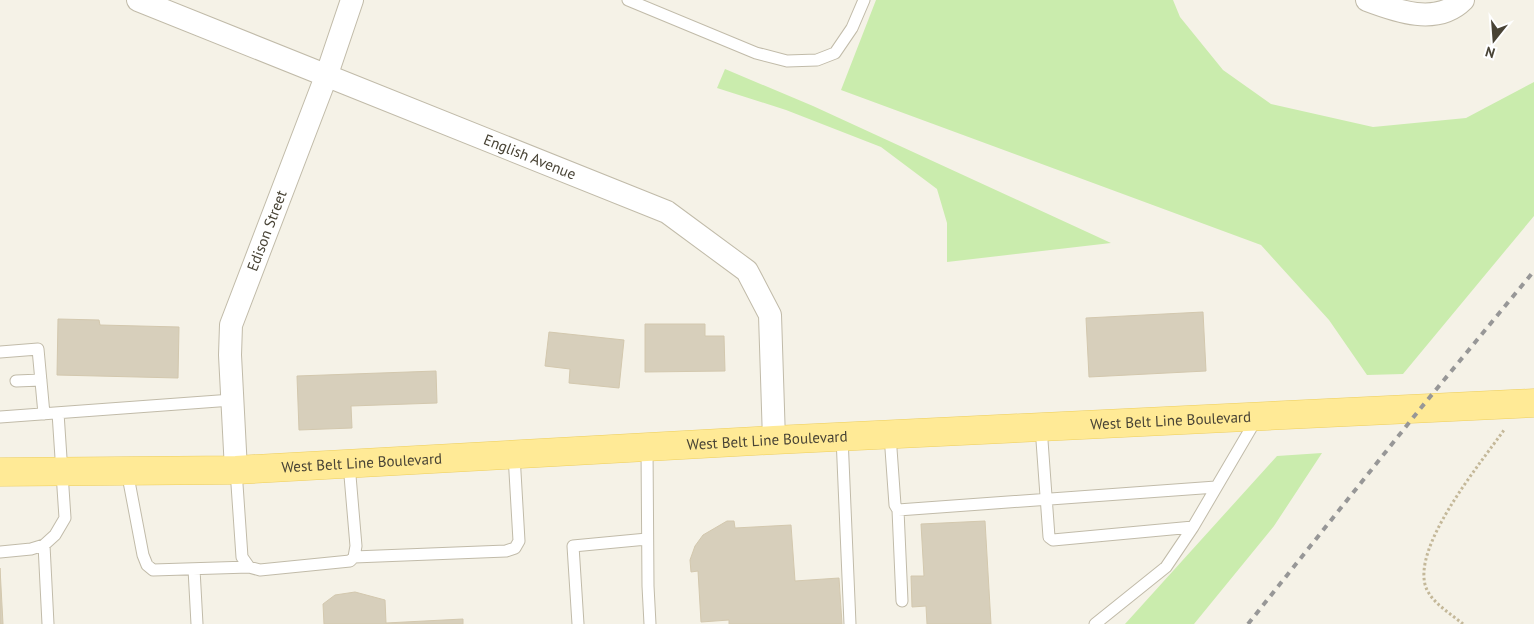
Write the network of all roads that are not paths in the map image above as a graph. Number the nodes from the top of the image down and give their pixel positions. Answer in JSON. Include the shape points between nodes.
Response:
{"nodes":[{"id":1,"x":138,"y":0,"type":"edge"},
{"id":2,"x":352,"y":0,"type":"edge"},
{"id":3,"x":628,"y":0,"type":"edge"},
{"id":4,"x":864,"y":0,"type":"edge"},
{"id":5,"x":1367,"y":0,"type":"edge"},
{"id":6,"x":1463,"y":0,"type":"edge"},
{"id":7,"x":326,"y":74,"type":"junction"},
{"id":8,"x":0,"y":352,"type":"edge"},
{"id":9,"x":41,"y":380,"type":"junction"},
{"id":10,"x":16,"y":381,"type":"dead end"},
{"id":11,"x":232,"y":400,"type":"junction"},
{"id":12,"x":1528,"y":403,"type":"edge"},
{"id":13,"x":58,"y":413,"type":"junction"},
{"id":14,"x":44,"y":414,"type":"junction"},
{"id":15,"x":0,"y":417,"type":"edge"},
{"id":16,"x":1258,"y":417,"type":"junction"},
{"id":17,"x":1041,"y":427,"type":"junction"},
{"id":18,"x":890,"y":435,"type":"junction"},
{"id":19,"x":842,"y":437,"type":"junction"},
{"id":20,"x":774,"y":440,"type":"junction"},
{"id":21,"x":647,"y":448,"type":"junction"},
{"id":22,"x":514,"y":455,"type":"junction"},
{"id":23,"x":349,"y":464,"type":"junction"},
{"id":24,"x":236,"y":470,"type":"junction"},
{"id":25,"x":62,"y":471,"type":"junction"},
{"id":26,"x":127,"y":471,"type":"junction"},
{"id":27,"x":0,"y":472,"type":"edge"},
{"id":28,"x":1216,"y":487,"type":"junction"},
{"id":29,"x":1046,"y":499,"type":"junction"},
{"id":30,"x":898,"y":510,"type":"junction"},
{"id":31,"x":1193,"y":527,"type":"junction"},
{"id":32,"x":647,"y":539,"type":"junction"},
{"id":33,"x":44,"y":545,"type":"junction"},
{"id":34,"x":0,"y":552,"type":"edge"},
{"id":35,"x":354,"y":557,"type":"junction"},
{"id":36,"x":249,"y":567,"type":"junction"},
{"id":37,"x":194,"y":569,"type":"junction"},
{"id":38,"x":902,"y":601,"type":"dead end"},
{"id":39,"x":48,"y":624,"type":"edge"},
{"id":40,"x":197,"y":624,"type":"edge"},
{"id":41,"x":578,"y":624,"type":"edge"},
{"id":42,"x":650,"y":624,"type":"edge"},
{"id":43,"x":850,"y":624,"type":"edge"},
{"id":44,"x":1095,"y":624,"type":"edge"}],
"edges":[{"from":1,"to":7,"type":"street","name":"English Avenue"},
{"from":2,"to":7,"type":"street","name":"Edison Street"},
{"from":3,"to":4,"type":"lane","via":[[756,53],[786,62],[806,62],[835,53],[852,28]]},
{"from":5,"to":6,"type":"street","via":[[1418,14],[1447,11]]},
{"from":7,"to":11,"type":"street","name":"Edison Street","via":[[231,325]]},
{"from":7,"to":20,"type":"street","name":"English Avenue","via":[[667,212],[747,271],[770,315]]},
{"from":8,"to":9,"type":"lane","via":[[38,348]]},
{"from":9,"to":10,"type":"lane"},
{"from":9,"to":14,"type":"lane"},
{"from":11,"to":13,"type":"lane"},
{"from":11,"to":24,"type":"street","name":"Edison Street"},
{"from":12,"to":16,"type":"main road","name":"West Belt Line Boulevard"},
{"from":13,"to":14,"type":"lane"},
{"from":13,"to":25,"type":"lane"},
{"from":14,"to":15,"type":"lane"},
{"from":16,"to":17,"type":"main road","name":"West Belt Line Boulevard"},
{"from":16,"to":28,"type":"lane"},
{"from":17,"to":18,"type":"main road","name":"West Belt Line Boulevard"},
{"from":17,"to":29,"type":"lane"},
{"from":18,"to":19,"type":"main road","name":"West Belt Line Boulevard"},
{"from":18,"to":30,"type":"lane"},
{"from":19,"to":20,"type":"main road","name":"West Belt Line Boulevard"},
{"from":19,"to":43,"type":"lane"},
{"from":20,"to":21,"type":"main road","name":"West Belt Line Boulevard"},
{"from":21,"to":22,"type":"main road","name":"West Belt Line Boulevard"},
{"from":21,"to":32,"type":"lane"},
{"from":22,"to":23,"type":"main road","name":"West Belt Line Boulevard"},
{"from":22,"to":35,"type":"lane","via":[[519,542],[515,548]]},
{"from":23,"to":24,"type":"main road","name":"West Belt Line Boulevard"},
{"from":23,"to":35,"type":"lane","via":[[356,546]]},
{"from":24,"to":26,"type":"main road","name":"West Belt Line Boulevard"},
{"from":24,"to":36,"type":"lane","via":[[242,557]]},
{"from":25,"to":26,"type":"main road","name":"West Belt Line Boulevard"},
{"from":25,"to":27,"type":"main road","name":"West Belt Line Boulevard"},
{"from":25,"to":33,"type":"lane","via":[[65,518],[55,535]]},
{"from":26,"to":37,"type":"lane","via":[[147,565],[160,571]]},
{"from":28,"to":29,"type":"lane"},
{"from":28,"to":31,"type":"lane"},
{"from":29,"to":30,"type":"lane"},
{"from":29,"to":31,"type":"lane","via":[[1049,536],[1053,540]]},
{"from":30,"to":38,"type":"lane"},
{"from":31,"to":44,"type":"lane","via":[[1166,566]]},
{"from":32,"to":41,"type":"lane","via":[[573,546]]},
{"from":32,"to":42,"type":"lane"},
{"from":33,"to":34,"type":"lane"},
{"from":33,"to":39,"type":"lane"},
{"from":35,"to":36,"type":"lane","via":[[350,561],[260,570]]},
{"from":36,"to":37,"type":"lane"},
{"from":37,"to":40,"type":"lane"}]}
